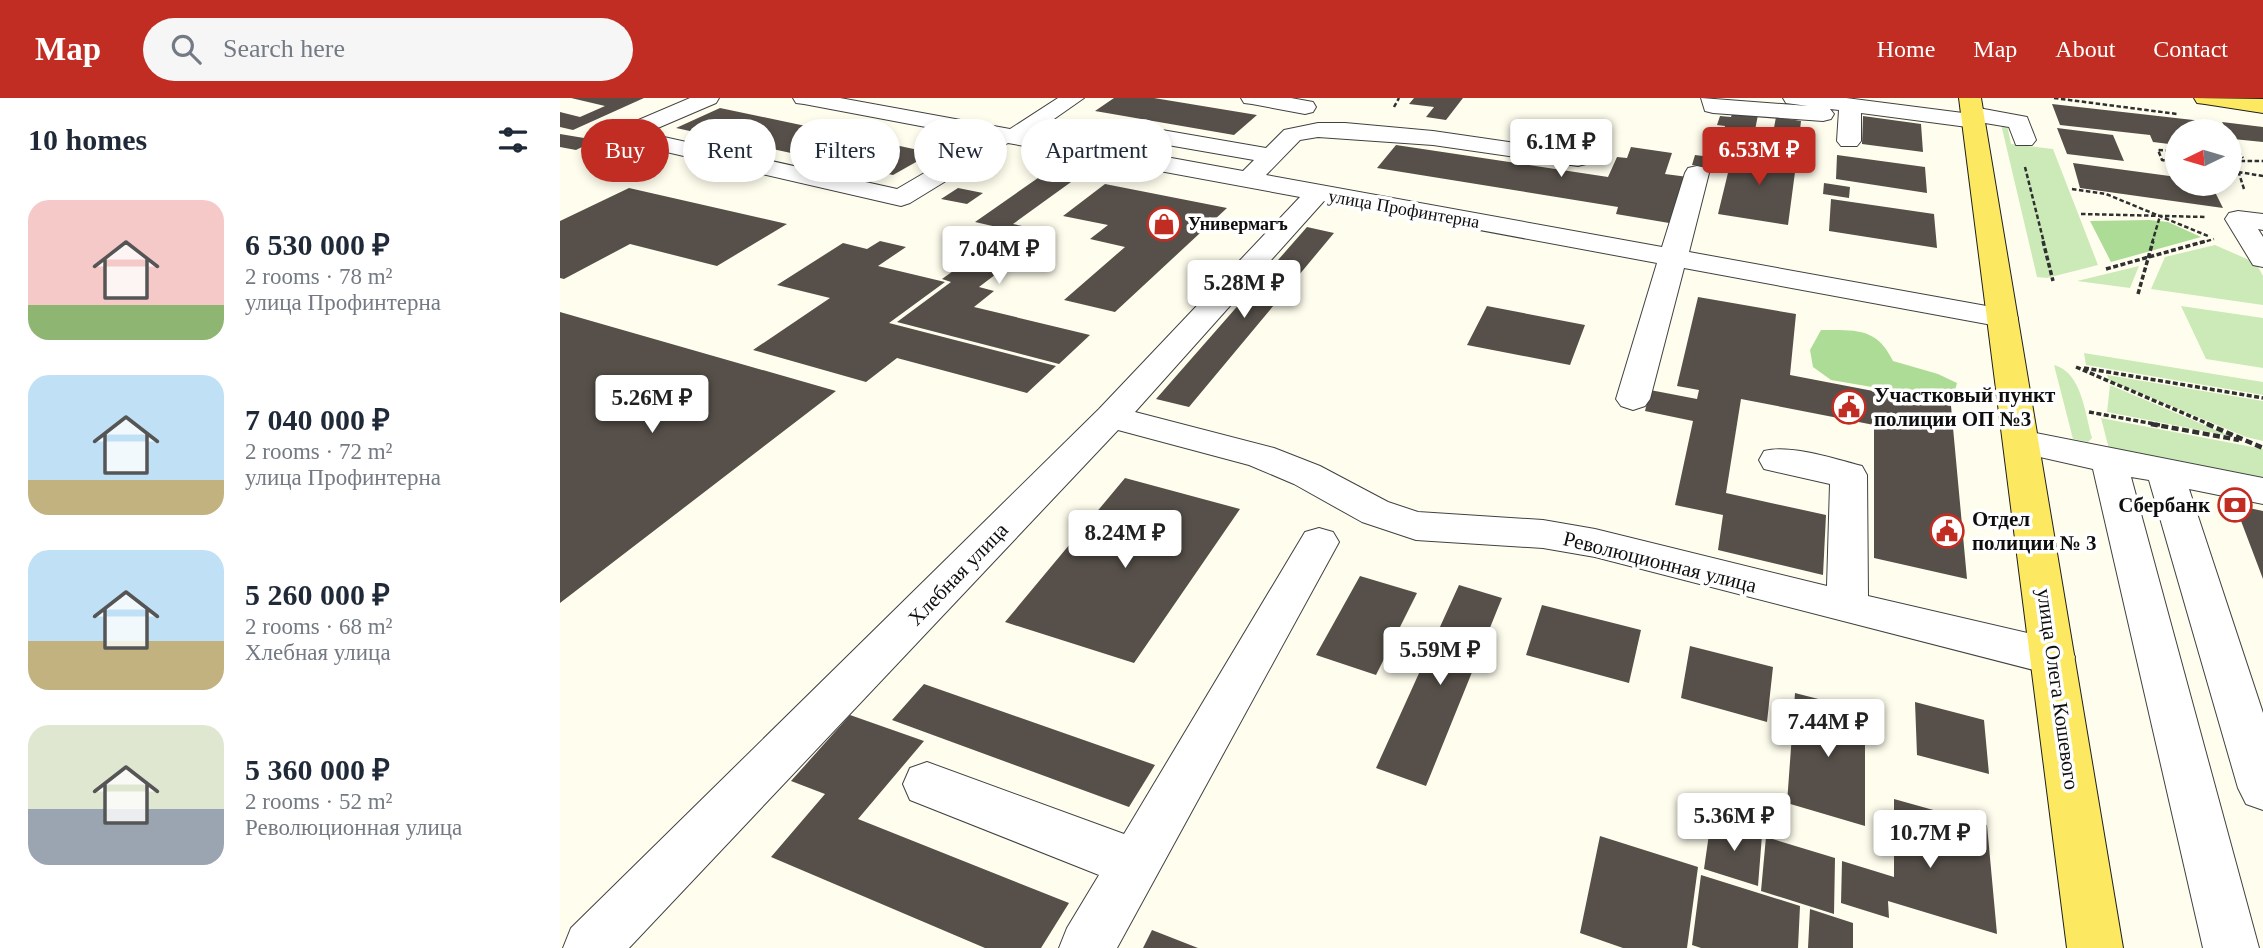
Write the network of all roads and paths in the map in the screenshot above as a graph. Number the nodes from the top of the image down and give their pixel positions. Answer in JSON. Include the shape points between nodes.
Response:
{"nodes":[{"id":1,"x":708,"y":98,"type":"edge"},
{"id":2,"x":804,"y":98,"type":"edge"},
{"id":3,"x":1252,"y":98,"type":"edge"},
{"id":4,"x":1712,"y":98,"type":"edge"},
{"id":5,"x":1794,"y":98,"type":"edge"},
{"id":6,"x":2054,"y":98,"type":"edge"},
{"id":7,"x":2205,"y":98,"type":"edge"},
{"id":8,"x":859,"y":102,"type":"edge"},
{"id":9,"x":1307,"y":102,"type":"edge"},
{"id":10,"x":2263,"y":106,"type":"edge"},
{"id":11,"x":1072,"y":109,"type":"edge"},
{"id":12,"x":1850,"y":110,"type":"junction"},
{"id":13,"x":1973,"y":111,"type":"edge"},
{"id":14,"x":2184,"y":115,"type":"dead end"},
{"id":15,"x":1292,"y":135,"type":"junction"},
{"id":16,"x":1009,"y":136,"type":"junction"},
{"id":17,"x":1172,"y":138,"type":"edge"},
{"id":18,"x":2024,"y":140,"type":"joint"},
{"id":19,"x":1849,"y":141,"type":"dead end"},
{"id":20,"x":1585,"y":145,"type":"dead end"},
{"id":21,"x":2165,"y":151,"type":"edge"},
{"id":22,"x":1270,"y":156,"type":"junction"},
{"id":23,"x":2243,"y":159,"type":"edge"},
{"id":24,"x":2165,"y":161,"type":"edge"},
{"id":25,"x":2263,"y":161,"type":"edge"},
{"id":26,"x":1697,"y":173,"type":"dead end"},
{"id":27,"x":2242,"y":173,"type":"edge"},
{"id":28,"x":2263,"y":176,"type":"edge"},
{"id":29,"x":1248,"y":180,"type":"junction"},
{"id":30,"x":2242,"y":188,"type":"edge"},
{"id":31,"x":2072,"y":189,"type":"dead end"},
{"id":32,"x":1318,"y":193,"type":"junction"},
{"id":33,"x":2081,"y":214,"type":"dead end"},
{"id":34,"x":2160,"y":216,"type":"junction"},
{"id":35,"x":2251,"y":223,"type":"edge"},
{"id":36,"x":2214,"y":239,"type":"junction"},
{"id":37,"x":1673,"y":258,"type":"junction"},
{"id":38,"x":2148,"y":258,"type":"junction"},
{"id":39,"x":2263,"y":259,"type":"edge"},
{"id":40,"x":2106,"y":268,"type":"dead end"},
{"id":41,"x":2053,"y":281,"type":"dead end"},
{"id":42,"x":2138,"y":294,"type":"dead end"},
{"id":43,"x":2003,"y":318,"type":"junction"},
{"id":44,"x":2263,"y":398,"type":"edge"},
{"id":45,"x":1633,"y":399,"type":"dead end"},
{"id":46,"x":2088,"y":412,"type":"dead end"},
{"id":47,"x":1111,"y":417,"type":"junction"},
{"id":48,"x":2021,"y":442,"type":"junction"},
{"id":49,"x":2249,"y":442,"type":"junction"},
{"id":50,"x":2263,"y":446,"type":"edge"},
{"id":51,"x":1777,"y":460,"type":"dead end"},
{"id":52,"x":2109,"y":460,"type":"junction"},
{"id":53,"x":2165,"y":471,"type":"junction"},
{"id":54,"x":2263,"y":491,"type":"edge"},
{"id":55,"x":1319,"y":542,"type":"dead end"},
{"id":56,"x":1847,"y":607,"type":"junction"},
{"id":57,"x":2053,"y":657,"type":"junction"},
{"id":58,"x":927,"y":784,"type":"dead end"},
{"id":59,"x":2263,"y":788,"type":"edge"},
{"id":60,"x":1135,"y":864,"type":"junction"},
{"id":61,"x":591,"y":948,"type":"edge"},
{"id":62,"x":1087,"y":948,"type":"edge"},
{"id":63,"x":2095,"y":948,"type":"edge"},
{"id":64,"x":2231,"y":948,"type":"edge"}],
"edges":[{"from":1,"to":16,"type":"street","via":[[623,135],[901,198]]},
{"from":2,"to":8,"type":"street","name":"улица Профинтерна"},
{"from":3,"to":9,"type":"street"},
{"from":4,"to":12,"type":"street","via":[[1713,106]]},
{"from":5,"to":12,"type":"street"},
{"from":6,"to":14,"type":"path"},
{"from":7,"to":10,"type":"main road"},
{"from":8,"to":16,"type":"street","name":"улица Профинтерна"},
{"from":9,"to":15,"type":"street"},
{"from":11,"to":16,"type":"street","via":[[1045,116]]},
{"from":12,"to":13,"type":"street"},
{"from":12,"to":19,"type":"street"},
{"from":13,"to":18,"type":"street","via":[[2019,122]]},
{"from":13,"to":43,"type":"main road","name":"улица Олега Кошевого"},
{"from":15,"to":20,"type":"street","via":[[1318,130],[1377,133],[1578,159]]},
{"from":15,"to":22,"type":"street"},
{"from":16,"to":29,"type":"street","name":"улица Профинтерна"},
{"from":17,"to":22,"type":"street"},
{"from":18,"to":41,"type":"path","via":[[2020,146]]},
{"from":21,"to":24,"type":"path","via":[[2158,150]]},
{"from":22,"to":29,"type":"street"},
{"from":23,"to":25,"type":"path"},
{"from":26,"to":37,"type":"street"},
{"from":27,"to":28,"type":"path"},
{"from":29,"to":32,"type":"street","name":"улица Профинтерна"},
{"from":30,"to":35,"type":"path"},
{"from":31,"to":34,"type":"path","via":[[2106,194]]},
{"from":32,"to":37,"type":"street","name":"улица Профинтерна"},
{"from":32,"to":47,"type":"street","name":"Хлебная улица"},
{"from":33,"to":34,"type":"path"},
{"from":34,"to":35,"type":"path"},
{"from":34,"to":36,"type":"path"},
{"from":34,"to":38,"type":"path"},
{"from":35,"to":36,"type":"path"},
{"from":35,"to":39,"type":"street"},
{"from":36,"to":38,"type":"path"},
{"from":37,"to":43,"type":"street","name":"улица Профинтерна"},
{"from":37,"to":45,"type":"street"},
{"from":38,"to":40,"type":"path"},
{"from":38,"to":42,"type":"path"},
{"from":43,"to":48,"type":"main road","name":"улица Олега Кошевого"},
{"from":44,"to":49,"type":"path","via":[[2076,367]]},
{"from":46,"to":49,"type":"path"},
{"from":47,"to":56,"type":"street","name":"Революционная улица","via":[[1261,456],[1375,512],[1416,526],[1543,534],[1595,543]]},
{"from":47,"to":61,"type":"street","name":"Хлебная улица"},
{"from":48,"to":52,"type":"street"},
{"from":48,"to":57,"type":"main road","name":"улица Олега Кошевого"},
{"from":49,"to":50,"type":"path"},
{"from":51,"to":56,"type":"street","via":[[1849,475]]},
{"from":52,"to":53,"type":"street"},
{"from":52,"to":64,"type":"street"},
{"from":53,"to":54,"type":"street"},
{"from":53,"to":59,"type":"street"},
{"from":55,"to":60,"type":"street"},
{"from":56,"to":57,"type":"street","name":"Революционная улица"},
{"from":57,"to":63,"type":"main road","name":"улица Олега Кошевого"},
{"from":58,"to":60,"type":"street"},
{"from":60,"to":62,"type":"street"}]}
